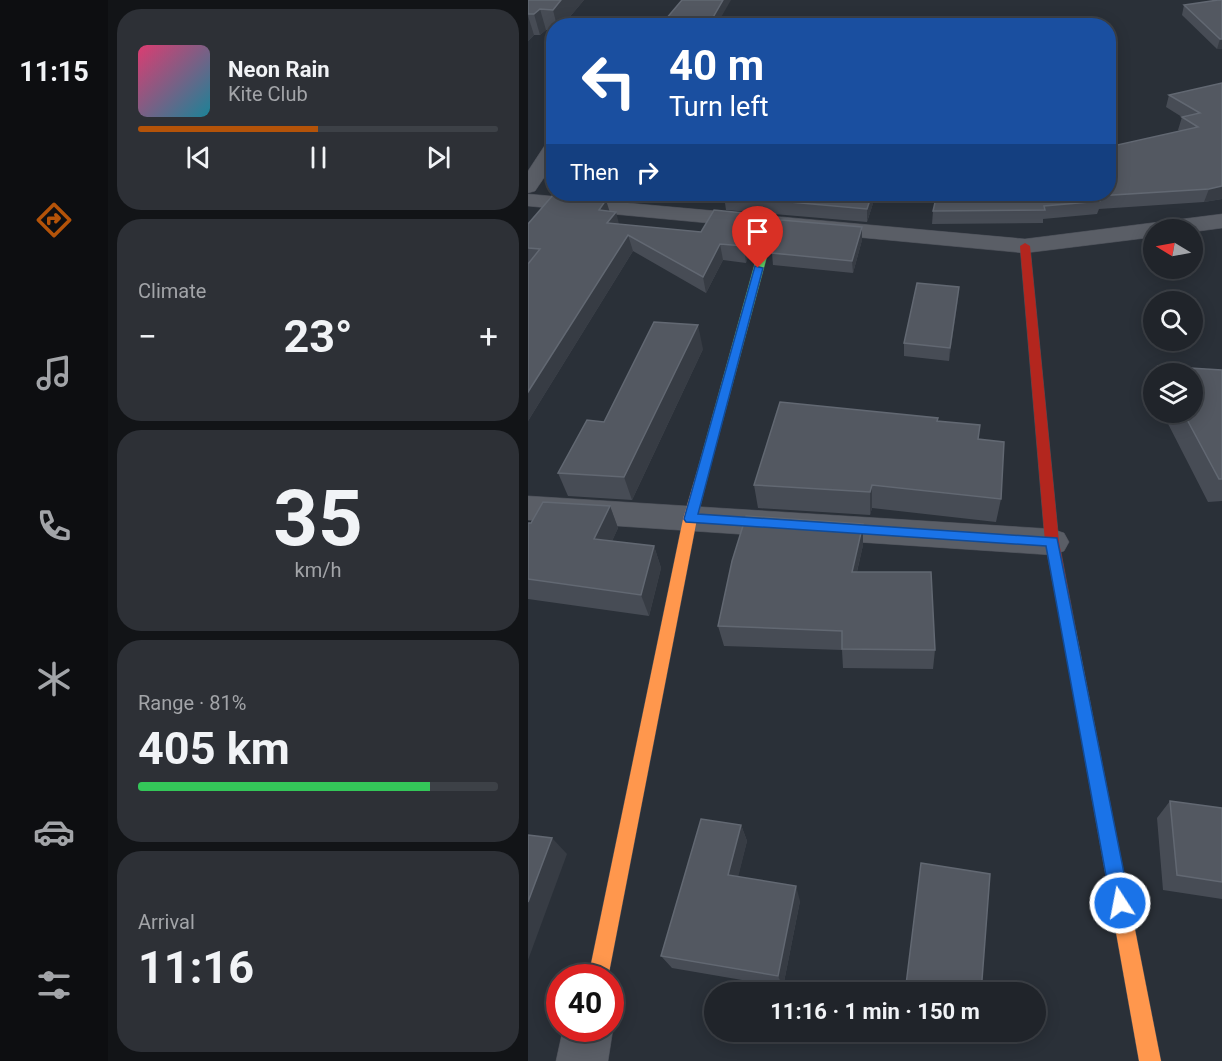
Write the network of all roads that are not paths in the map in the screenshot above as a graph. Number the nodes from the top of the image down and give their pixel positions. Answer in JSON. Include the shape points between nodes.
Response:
{"nodes":[{"id":1,"x":546,"y":159,"type":"edge"},
{"id":2,"x":528,"y":187,"type":"edge"},
{"id":3,"x":528,"y":200,"type":"edge"},
{"id":4,"x":1222,"y":221,"type":"edge"},
{"id":5,"x":771,"y":223,"type":"junction"},
{"id":6,"x":1203,"y":224,"type":"edge"},
{"id":7,"x":1143,"y":231,"type":"edge"},
{"id":8,"x":1025,"y":246,"type":"junction"},
{"id":9,"x":528,"y":508,"type":"edge"},
{"id":10,"x":690,"y":519,"type":"junction"},
{"id":11,"x":1052,"y":542,"type":"junction"},
{"id":12,"x":601,"y":964,"type":"edge"},
{"id":13,"x":586,"y":1042,"type":"edge"},
{"id":14,"x":582,"y":1061,"type":"edge"},
{"id":15,"x":1150,"y":1061,"type":"edge"}],
"edges":[{"from":1,"to":2,"type":"street"},
{"from":3,"to":5,"type":"street"},
{"from":4,"to":6,"type":"street"},
{"from":5,"to":8,"type":"street"},
{"from":5,"to":10,"type":"street"},
{"from":7,"to":8,"type":"street"},
{"from":8,"to":11,"type":"street"},
{"from":9,"to":10,"type":"street"},
{"from":10,"to":11,"type":"street"},
{"from":10,"to":12,"type":"street"},
{"from":11,"to":15,"type":"street"},
{"from":13,"to":14,"type":"street"}]}
